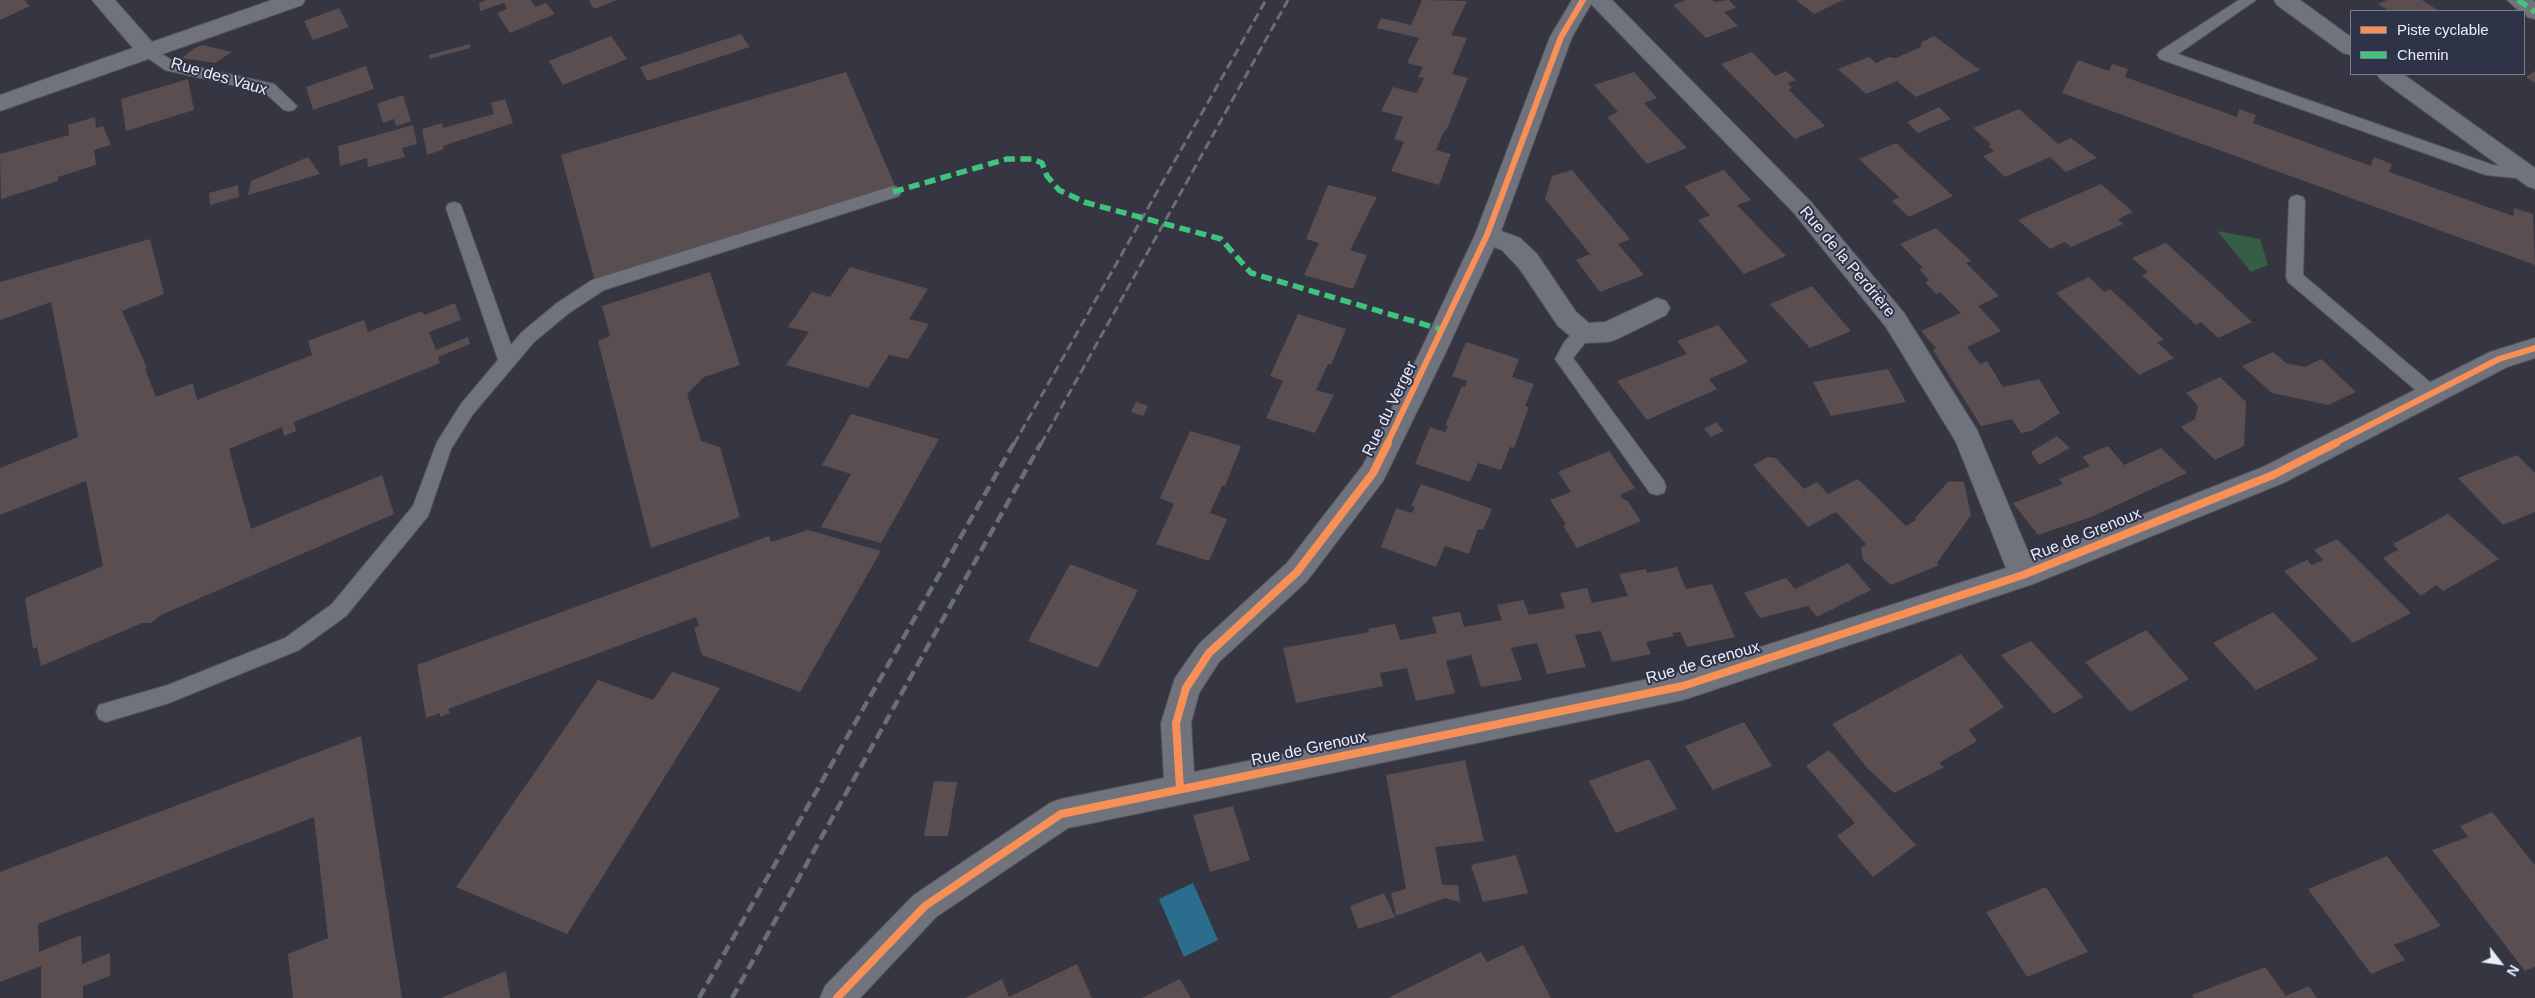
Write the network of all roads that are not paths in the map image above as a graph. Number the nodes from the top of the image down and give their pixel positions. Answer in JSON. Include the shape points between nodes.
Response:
{"nodes":[{"id":1,"x":103,"y":0,"type":"edge"},
{"id":2,"x":294,"y":0,"type":"edge"},
{"id":3,"x":1583,"y":0,"type":"edge"},
{"id":4,"x":1599,"y":0,"type":"edge"},
{"id":5,"x":2249,"y":0,"type":"edge"},
{"id":6,"x":2285,"y":0,"type":"edge"},
{"id":7,"x":2518,"y":0,"type":"edge"},
{"id":8,"x":2535,"y":12,"type":"edge"},
{"id":9,"x":2350,"y":47,"type":"edge"},
{"id":10,"x":147,"y":50,"type":"junction"},
{"id":11,"x":2389,"y":75,"type":"edge"},
{"id":12,"x":0,"y":103,"type":"edge"},
{"id":13,"x":289,"y":106,"type":"dead end"},
{"id":14,"x":2530,"y":177,"type":"edge"},
{"id":15,"x":893,"y":192,"type":"dead end"},
{"id":16,"x":2297,"y":201,"type":"dead end"},
{"id":17,"x":454,"y":208,"type":"dead end"},
{"id":18,"x":1487,"y":235,"type":"junction"},
{"id":19,"x":1657,"y":308,"type":"dead end"},
{"id":20,"x":1584,"y":333,"type":"junction"},
{"id":21,"x":2535,"y":348,"type":"edge"},
{"id":22,"x":507,"y":360,"type":"junction"},
{"id":23,"x":2431,"y":393,"type":"junction"},
{"id":24,"x":1657,"y":487,"type":"dead end"},
{"id":25,"x":2023,"y":574,"type":"junction"},
{"id":26,"x":106,"y":712,"type":"dead end"},
{"id":27,"x":1180,"y":789,"type":"junction"},
{"id":28,"x":836,"y":998,"type":"edge"}],
"edges":[{"from":1,"to":10,"type":"street"},
{"from":2,"to":10,"type":"street","name":"Rue des Vaux"},
{"from":3,"to":18,"type":"street","name":"Rue du Verger","via":[[1561,38]]},
{"from":4,"to":25,"type":"street","name":"Rue de la Perdrière","via":[[1802,207],[1895,320],[1968,438]]},
{"from":5,"to":14,"type":"lane","via":[[2165,55],[2492,171]]},
{"from":6,"to":9,"type":"street"},
{"from":7,"to":8,"type":"street"},
{"from":10,"to":12,"type":"street","name":"Rue des Vaux"},
{"from":10,"to":13,"type":"lane","name":"Rue des Vaux","via":[[170,66],[269,88]]},
{"from":11,"to":14,"type":"street"},
{"from":15,"to":22,"type":"lane","via":[[598,285],[563,308],[528,337]]},
{"from":16,"to":23,"type":"lane","via":[[2294,276]]},
{"from":17,"to":22,"type":"lane"},
{"from":18,"to":20,"type":"street","via":[[1511,244],[1528,261],[1567,318]]},
{"from":18,"to":27,"type":"street","name":"Rue du Verger","via":[[1434,352],[1373,473],[1297,572],[1209,653],[1186,688],[1176,723]]},
{"from":19,"to":20,"type":"street","via":[[1608,332]]},
{"from":20,"to":24,"type":"lane","via":[[1564,359]]},
{"from":21,"to":23,"type":"street","name":"Rue de Grenoux","via":[[2499,359]]},
{"from":22,"to":26,"type":"lane","via":[[467,409],[442,447],[421,510],[339,610],[292,644],[169,694]]},
{"from":23,"to":25,"type":"street","name":"Rue de Grenoux","via":[[2273,475]]},
{"from":25,"to":27,"type":"street","name":"Rue de Grenoux","via":[[1683,686]]},
{"from":27,"to":28,"type":"street","name":"Rue de Grenoux","via":[[1061,814],[925,906]]}]}
